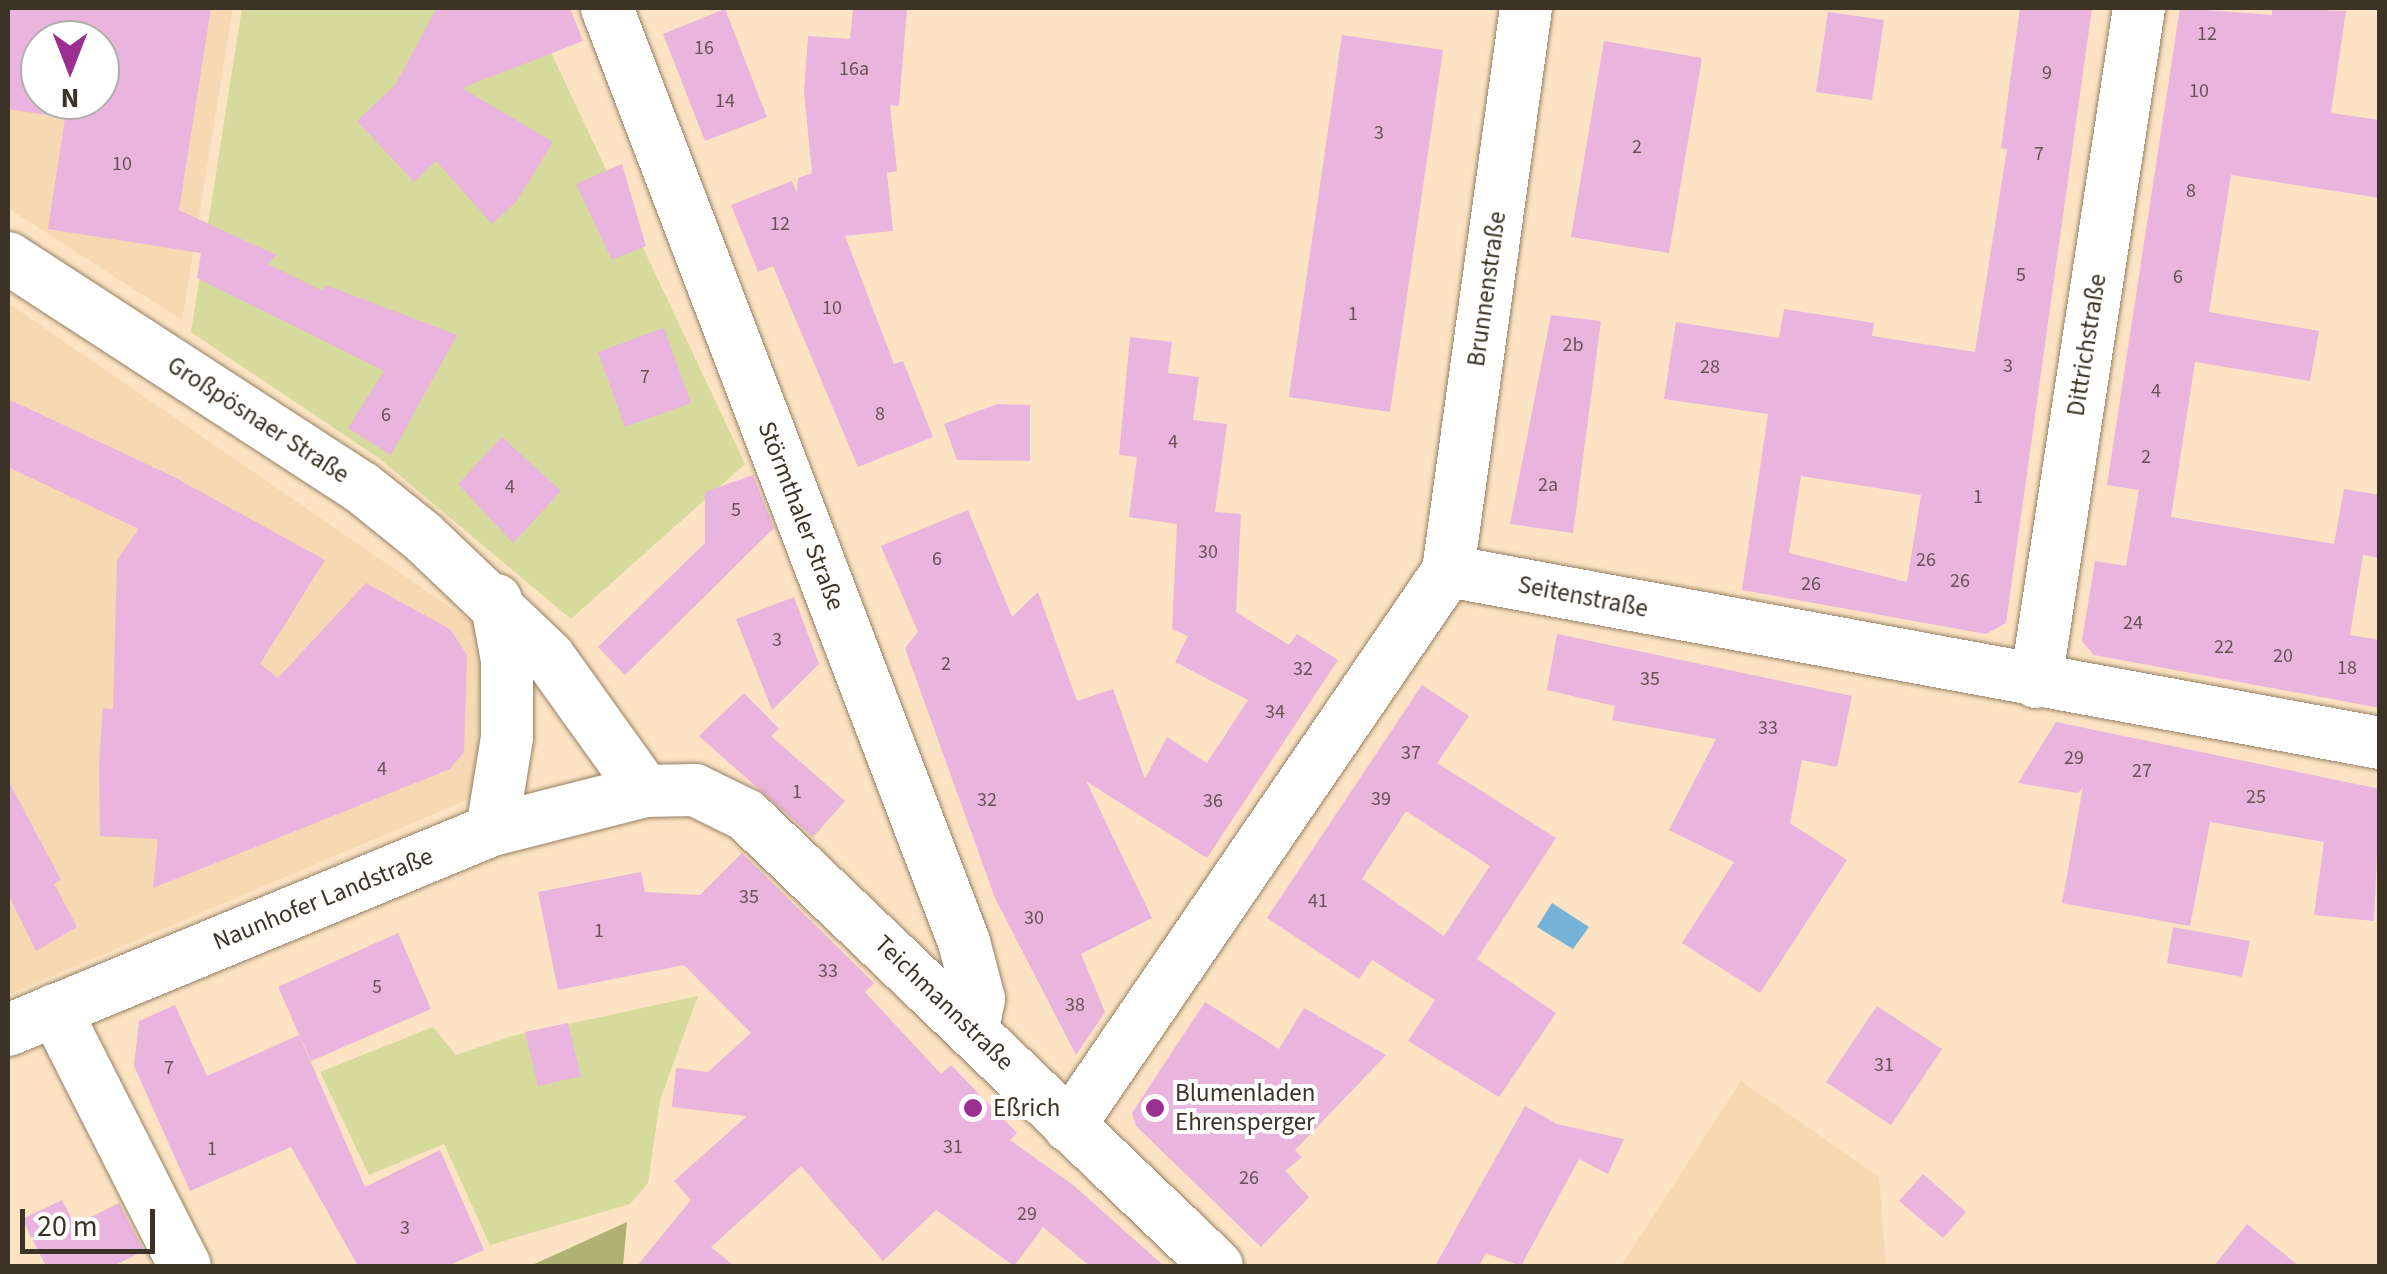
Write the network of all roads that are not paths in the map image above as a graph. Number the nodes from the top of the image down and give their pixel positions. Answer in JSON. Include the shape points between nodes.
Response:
{"nodes":[{"id":1,"x":607,"y":8,"type":"edge"},
{"id":2,"x":1526,"y":8,"type":"edge"},
{"id":3,"x":2139,"y":8,"type":"edge"},
{"id":4,"x":8,"y":258,"type":"edge"},
{"id":5,"x":1448,"y":571,"type":"junction"},
{"id":6,"x":496,"y":600,"type":"junction"},
{"id":7,"x":2036,"y":682,"type":"junction"},
{"id":8,"x":2380,"y":743,"type":"edge"},
{"id":9,"x":646,"y":791,"type":"junction"},
{"id":10,"x":492,"y":830,"type":"junction"},
{"id":11,"x":55,"y":1010,"type":"junction"},
{"id":12,"x":973,"y":1027,"type":"junction"},
{"id":13,"x":8,"y":1030,"type":"edge"},
{"id":14,"x":1069,"y":1126,"type":"junction"},
{"id":15,"x":185,"y":1266,"type":"edge"},
{"id":16,"x":1217,"y":1266,"type":"edge"}],
"edges":[{"from":1,"to":12,"type":"street","name":"Störmthaler Straße","via":[[964,942],[978,999]]},
{"from":2,"to":5,"type":"street","name":"Brunnenstraße"},
{"from":3,"to":7,"type":"street","name":"Dittrichstraße"},
{"from":4,"to":6,"type":"street","name":"Großpösnaer Straße","via":[[361,486]]},
{"from":5,"to":7,"type":"street","name":"Seitenstraße"},
{"from":5,"to":14,"type":"street"},
{"from":6,"to":9,"type":"street","name":"Großpösnaer Straße","via":[[549,657]]},
{"from":6,"to":10,"type":"street","via":[[507,660],[506,737]]},
{"from":7,"to":8,"type":"street","name":"Seitenstraße"},
{"from":9,"to":10,"type":"street","name":"Naunhofer Landstraße"},
{"from":9,"to":12,"type":"street","name":"Teichmannstraße","via":[[694,790],[746,815]]},
{"from":10,"to":11,"type":"street","name":"Naunhofer Landstraße"},
{"from":11,"to":13,"type":"street","name":"Naunhofer Landstraße"},
{"from":11,"to":15,"type":"street"},
{"from":12,"to":14,"type":"street","name":"Teichmannstraße"},
{"from":14,"to":16,"type":"street","name":"Teichmannstraße"}]}
